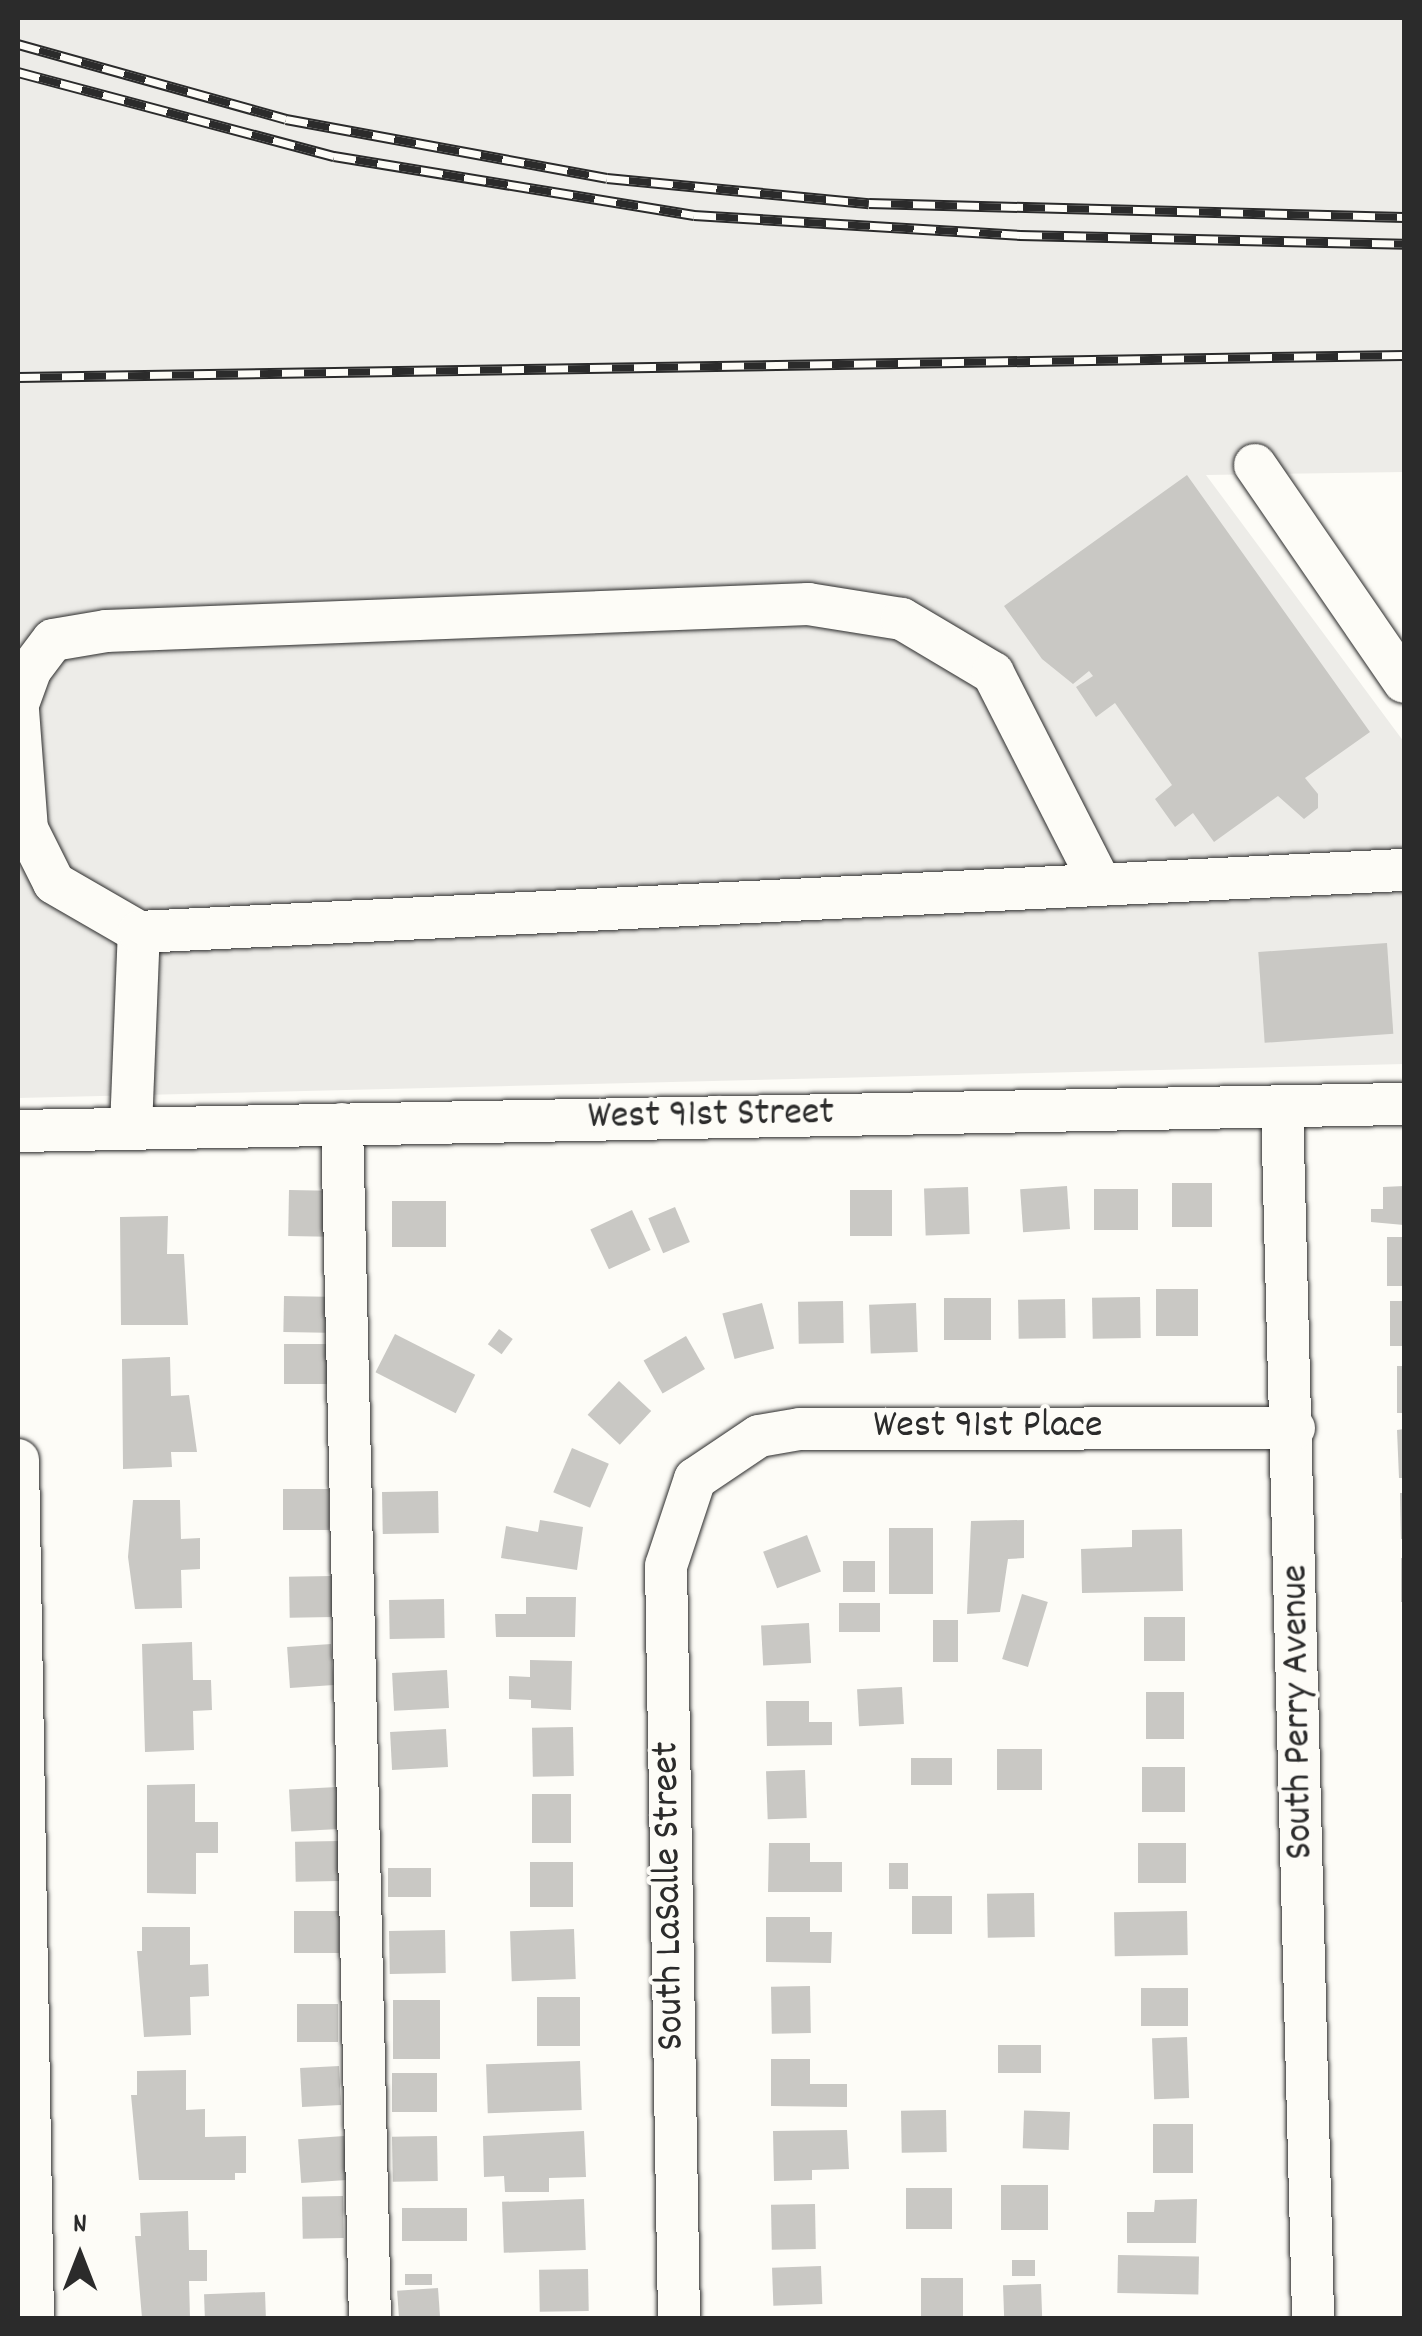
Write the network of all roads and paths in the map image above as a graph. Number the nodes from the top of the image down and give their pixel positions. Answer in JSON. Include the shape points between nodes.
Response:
{"nodes":[{"id":1,"x":1255,"y":464,"type":"dead end"},
{"id":2,"x":1404,"y":682,"type":"edge"},
{"id":3,"x":18,"y":707,"type":"edge"},
{"id":4,"x":1404,"y":870,"type":"edge"},
{"id":5,"x":1099,"y":880,"type":"junction"},
{"id":6,"x":139,"y":932,"type":"junction"},
{"id":7,"x":1404,"y":1104,"type":"edge"},
{"id":8,"x":1282,"y":1106,"type":"junction"},
{"id":9,"x":342,"y":1124,"type":"junction"},
{"id":10,"x":131,"y":1128,"type":"junction"},
{"id":11,"x":18,"y":1131,"type":"edge"},
{"id":12,"x":1294,"y":1428,"type":"junction"},
{"id":13,"x":18,"y":1460,"type":"edge"},
{"id":14,"x":696,"y":1479,"type":"joint"},
{"id":15,"x":33,"y":2318,"type":"edge"},
{"id":16,"x":370,"y":2318,"type":"edge"},
{"id":17,"x":679,"y":2318,"type":"edge"},
{"id":18,"x":1314,"y":2318,"type":"edge"}],
"edges":[{"from":1,"to":2,"type":"street"},
{"from":3,"to":5,"type":"street","via":[[31,669],[53,640],[106,631],[808,604],[902,618],[993,672]]},
{"from":3,"to":6,"type":"street","via":[[26,830],[54,883]]},
{"from":4,"to":5,"type":"street"},
{"from":5,"to":6,"type":"street"},
{"from":6,"to":10,"type":"street"},
{"from":7,"to":8,"type":"street","name":"West 91st Street"},
{"from":8,"to":9,"type":"street","name":"West 91st Street"},
{"from":8,"to":12,"type":"street","name":"South Perry Avenue"},
{"from":9,"to":10,"type":"street","name":"West 91st Street"},
{"from":9,"to":16,"type":"street"},
{"from":10,"to":11,"type":"street","name":"West 91st Street"},
{"from":12,"to":14,"type":"street","name":"West 91st Place","via":[[800,1429],[759,1436]]},
{"from":12,"to":18,"type":"street","name":"South Perry Avenue"},
{"from":13,"to":15,"type":"street"},
{"from":14,"to":17,"type":"street","name":"South LaSalle Street","via":[[666,1566]]}]}
